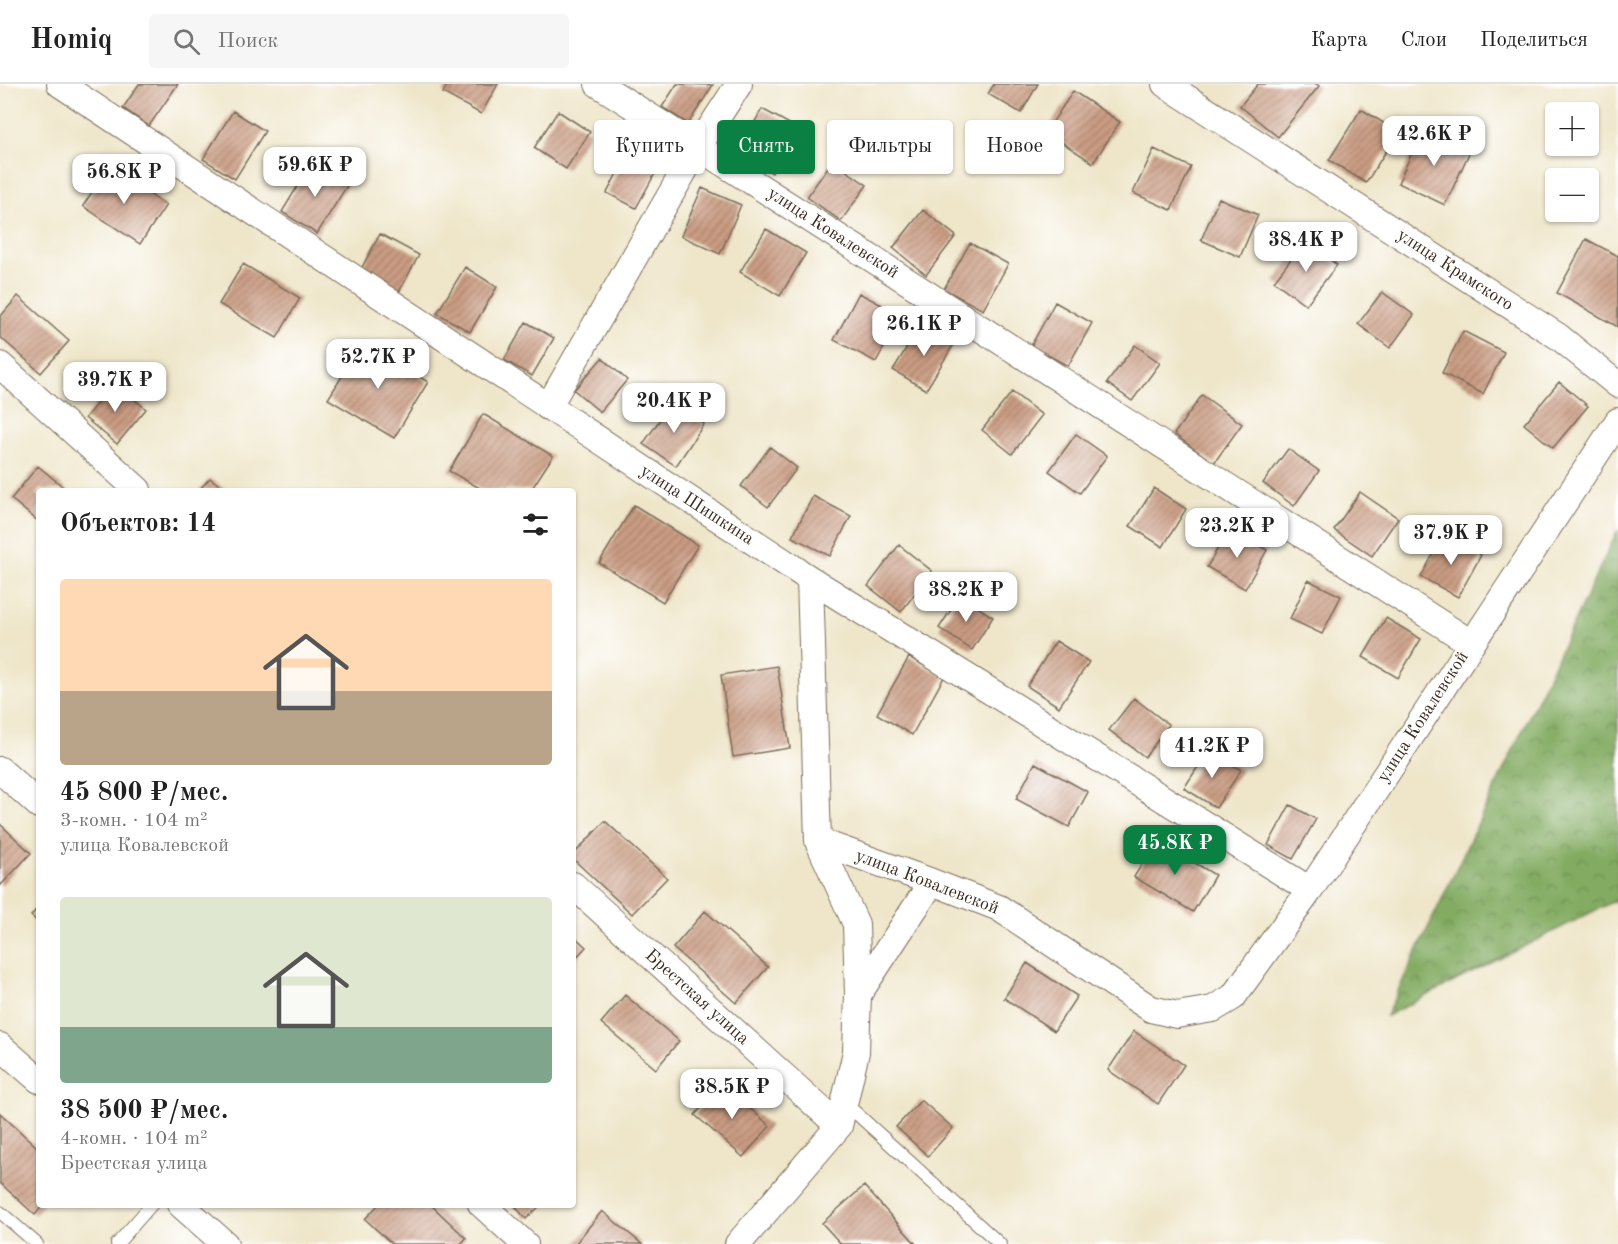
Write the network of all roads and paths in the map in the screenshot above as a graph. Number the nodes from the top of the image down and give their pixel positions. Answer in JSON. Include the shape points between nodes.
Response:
{"nodes":[{"id":1,"x":60,"y":84,"type":"edge"},
{"id":2,"x":598,"y":84,"type":"edge"},
{"id":3,"x":738,"y":84,"type":"edge"},
{"id":4,"x":1165,"y":84,"type":"edge"},
{"id":5,"x":655,"y":120,"type":"edge"},
{"id":6,"x":705,"y":136,"type":"edge"},
{"id":7,"x":705,"y":152,"type":"edge"},
{"id":8,"x":682,"y":174,"type":"edge"},
{"id":9,"x":0,"y":365,"type":"edge"},
{"id":10,"x":1618,"y":385,"type":"edge"},
{"id":11,"x":548,"y":407,"type":"junction"},
{"id":12,"x":1618,"y":421,"type":"edge"},
{"id":13,"x":136,"y":488,"type":"edge"},
{"id":14,"x":810,"y":579,"type":"junction"},
{"id":15,"x":1471,"y":644,"type":"junction"},
{"id":16,"x":0,"y":770,"type":"edge"},
{"id":17,"x":36,"y":802,"type":"edge"},
{"id":18,"x":818,"y":841,"type":"junction"},
{"id":19,"x":932,"y":882,"type":"junction"},
{"id":20,"x":576,"y":888,"type":"edge"},
{"id":21,"x":1310,"y":890,"type":"junction"},
{"id":22,"x":858,"y":995,"type":"junction"},
{"id":23,"x":0,"y":1046,"type":"edge"},
{"id":24,"x":36,"y":1077,"type":"edge"},
{"id":25,"x":842,"y":1115,"type":"junction"},
{"id":26,"x":148,"y":1208,"type":"edge"},
{"id":27,"x":184,"y":1208,"type":"edge"},
{"id":28,"x":485,"y":1208,"type":"edge"},
{"id":29,"x":0,"y":1212,"type":"edge"},
{"id":30,"x":37,"y":1244,"type":"edge"},
{"id":31,"x":117,"y":1244,"type":"edge"},
{"id":32,"x":225,"y":1244,"type":"edge"},
{"id":33,"x":525,"y":1244,"type":"edge"},
{"id":34,"x":738,"y":1244,"type":"edge"},
{"id":35,"x":1000,"y":1244,"type":"edge"}],
"edges":[{"from":1,"to":11,"type":"street","name":"улица Шишкина"},
{"from":2,"to":5,"type":"street","name":"улица Ковалевской"},
{"from":3,"to":6,"type":"street"},
{"from":4,"to":10,"type":"street","name":"улица Крамского","via":[[1558,337]]},
{"from":7,"to":15,"type":"street","name":"улица Ковалевской"},
{"from":8,"to":11,"type":"street"},
{"from":9,"to":13,"type":"street"},
{"from":11,"to":14,"type":"street","name":"улица Шишкина"},
{"from":12,"to":15,"type":"street"},
{"from":14,"to":18,"type":"street"},
{"from":14,"to":21,"type":"street","name":"улица Шишкина"},
{"from":15,"to":21,"type":"street","name":"улица Ковалевской"},
{"from":16,"to":17,"type":"street"},
{"from":18,"to":19,"type":"street","name":"улица Ковалевской"},
{"from":18,"to":22,"type":"street","via":[[856,924]]},
{"from":19,"to":21,"type":"street","name":"улица Ковалевской","via":[[999,908],[1151,1009],[1177,1015],[1212,1010],[1233,997]]},
{"from":19,"to":22,"type":"street"},
{"from":20,"to":25,"type":"street","name":"Брестская улица"},
{"from":22,"to":25,"type":"street","via":[[856,1052]]},
{"from":23,"to":24,"type":"street"},
{"from":25,"to":34,"type":"street"},
{"from":25,"to":35,"type":"lane"},
{"from":26,"to":31,"type":"lane"},
{"from":27,"to":32,"type":"street"},
{"from":28,"to":33,"type":"street"},
{"from":29,"to":30,"type":"lane"}]}
